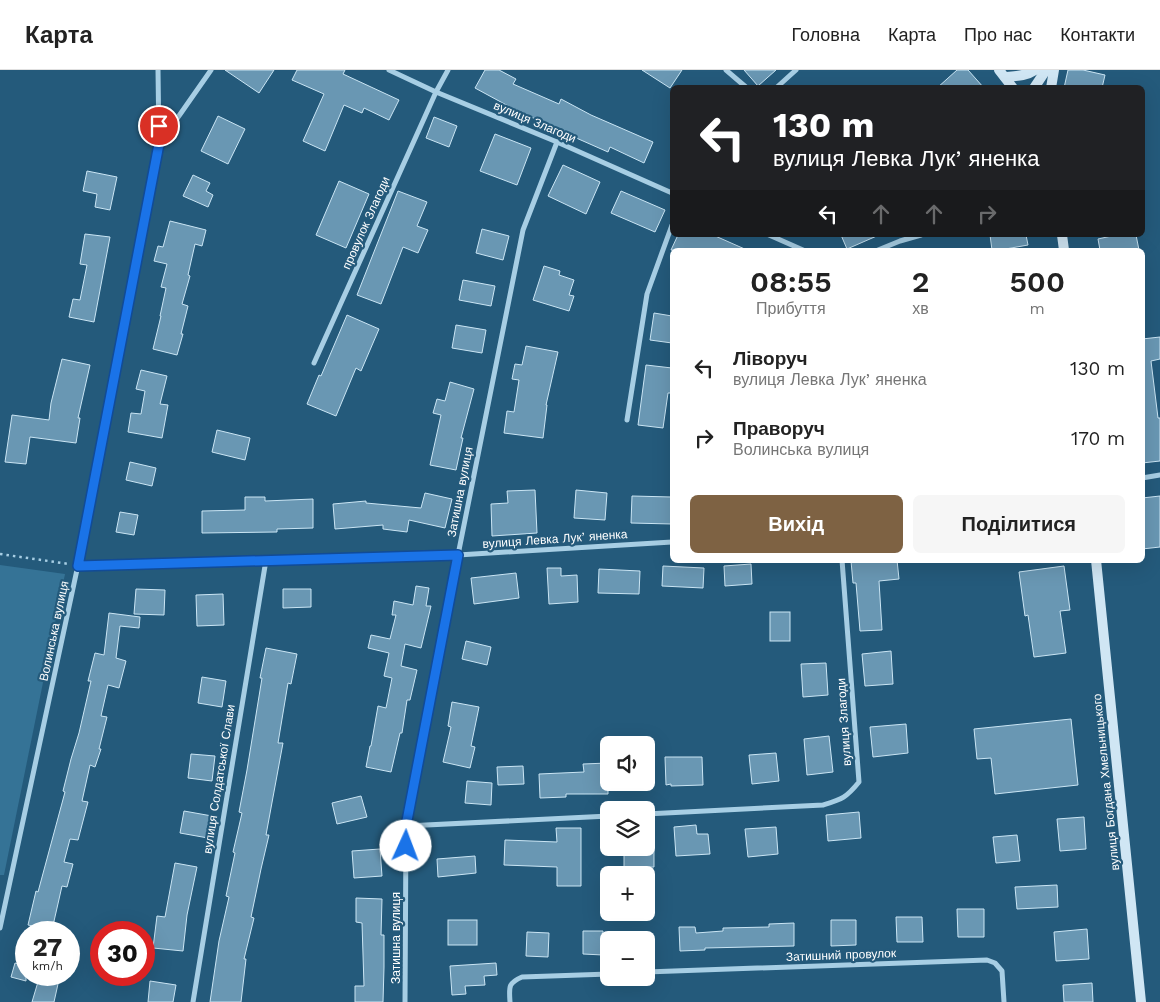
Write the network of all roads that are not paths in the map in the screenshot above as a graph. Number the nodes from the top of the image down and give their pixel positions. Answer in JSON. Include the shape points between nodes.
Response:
{"nodes":[{"id":1,"x":158,"y":70,"type":"edge"},
{"id":2,"x":211,"y":70,"type":"edge"},
{"id":3,"x":389,"y":70,"type":"edge"},
{"id":4,"x":448,"y":70,"type":"edge"},
{"id":5,"x":726,"y":70,"type":"edge"},
{"id":6,"x":796,"y":70,"type":"edge"},
{"id":7,"x":1035,"y":70,"type":"edge"},
{"id":8,"x":1046,"y":70,"type":"edge"},
{"id":9,"x":1054,"y":70,"type":"edge"},
{"id":10,"x":1002,"y":73,"type":"edge"},
{"id":11,"x":744,"y":85,"type":"edge"},
{"id":12,"x":779,"y":85,"type":"edge"},
{"id":13,"x":1011,"y":85,"type":"edge"},
{"id":14,"x":1036,"y":85,"type":"edge"},
{"id":15,"x":1052,"y":85,"type":"edge"},
{"id":16,"x":436,"y":92,"type":"junction"},
{"id":17,"x":557,"y":142,"type":"junction"},
{"id":18,"x":159,"y":144,"type":"junction"},
{"id":19,"x":670,"y":192,"type":"edge"},
{"id":20,"x":670,"y":231,"type":"edge"},
{"id":21,"x":774,"y":237,"type":"edge"},
{"id":22,"x":897,"y":237,"type":"edge"},
{"id":23,"x":913,"y":237,"type":"edge"},
{"id":24,"x":900,"y":240,"type":"junction"},
{"id":25,"x":798,"y":248,"type":"edge"},
{"id":26,"x":882,"y":248,"type":"edge"},
{"id":27,"x":314,"y":363,"type":"dead end"},
{"id":28,"x":627,"y":420,"type":"dead end"},
{"id":29,"x":1160,"y":475,"type":"edge"},
{"id":30,"x":1145,"y":478,"type":"edge"},
{"id":31,"x":670,"y":542,"type":"edge"},
{"id":32,"x":458,"y":555,"type":"junction"},
{"id":33,"x":266,"y":560,"type":"junction"},
{"id":34,"x":842,"y":563,"type":"edge"},
{"id":35,"x":1096,"y":563,"type":"edge"},
{"id":36,"x":78,"y":566,"type":"junction"},
{"id":37,"x":655,"y":814,"type":"edge"},
{"id":38,"x":600,"y":816,"type":"edge"},
{"id":39,"x":406,"y":826,"type":"junction"},
{"id":40,"x":0,"y":928,"type":"edge"},
{"id":41,"x":655,"y":972,"type":"edge"},
{"id":42,"x":600,"y":974,"type":"edge"},
{"id":43,"x":193,"y":1002,"type":"edge"},
{"id":44,"x":405,"y":1002,"type":"edge"},
{"id":45,"x":510,"y":1002,"type":"edge"},
{"id":46,"x":1004,"y":1002,"type":"edge"},
{"id":47,"x":1141,"y":1002,"type":"edge"}],
"edges":[{"from":1,"to":18,"type":"street","name":"Волинська вулиця"},
{"from":2,"to":18,"type":"street"},
{"from":3,"to":16,"type":"street","name":"вулиця Злагоди"},
{"from":4,"to":16,"type":"street","name":"провулок Злагоди"},
{"from":5,"to":11,"type":"street"},
{"from":6,"to":12,"type":"street"},
{"from":7,"to":10,"type":"main road","via":[[1021,76]]},
{"from":8,"to":14,"type":"main road"},
{"from":9,"to":15,"type":"main road"},
{"from":10,"to":13,"type":"main road"},
{"from":16,"to":17,"type":"street","name":"вулиця Злагоди"},
{"from":16,"to":27,"type":"street","name":"провулок Злагоди"},
{"from":17,"to":19,"type":"street","name":"вулиця Злагоди"},
{"from":17,"to":32,"type":"street","name":"Затишна вулиця","via":[[523,230]]},
{"from":18,"to":36,"type":"street","name":"Волинська вулиця"},
{"from":20,"to":28,"type":"street","via":[[647,294]]},
{"from":21,"to":25,"type":"street"},
{"from":22,"to":24,"type":"street"},
{"from":23,"to":24,"type":"street"},
{"from":24,"to":26,"type":"street"},
{"from":29,"to":30,"type":"street"},
{"from":31,"to":32,"type":"street","name":"вулиця Левка Лукʼяненка"},
{"from":32,"to":33,"type":"street","name":"вулиця Левка Лукʼяненка"},
{"from":32,"to":39,"type":"street","name":"Затишна вулиця"},
{"from":33,"to":36,"type":"street","name":"вулиця Левка Лукʼяненка"},
{"from":33,"to":43,"type":"street","name":"вулиця Солдатської Слави"},
{"from":34,"to":37,"type":"street","name":"вулиця Злагоди","via":[[859,782],[850,794],[823,805]]},
{"from":35,"to":47,"type":"main road","name":"вулиця Богдана Хмельницького"},
{"from":36,"to":40,"type":"street","name":"Волинська вулиця"},
{"from":38,"to":39,"type":"street"},
{"from":39,"to":44,"type":"street","name":"Затишна вулиця"},
{"from":41,"to":46,"type":"street","name":"Затишний провулок","via":[[987,960],[1002,971]]},
{"from":42,"to":45,"type":"street","via":[[522,977],[513,981],[509,988]]}]}
